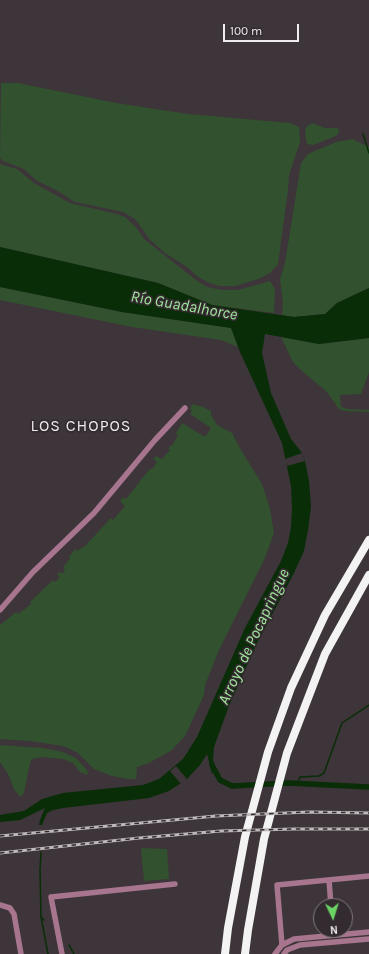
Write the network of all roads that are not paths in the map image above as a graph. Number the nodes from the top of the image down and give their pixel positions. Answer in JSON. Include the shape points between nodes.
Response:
{"nodes":[{"id":1,"x":185,"y":408,"type":"dead end"},
{"id":2,"x":369,"y":540,"type":"edge"},
{"id":3,"x":369,"y":575,"type":"edge"},
{"id":4,"x":0,"y":610,"type":"edge"},
{"id":5,"x":369,"y":876,"type":"edge"},
{"id":6,"x":329,"y":880,"type":"junction"},
{"id":7,"x":175,"y":884,"type":"dead end"},
{"id":8,"x":330,"y":898,"type":"edge"},
{"id":9,"x":0,"y":905,"type":"edge"},
{"id":10,"x":353,"y":932,"type":"edge"},
{"id":11,"x":369,"y":932,"type":"edge"},
{"id":12,"x":313,"y":936,"type":"edge"},
{"id":13,"x":369,"y":939,"type":"edge"},
{"id":14,"x":282,"y":945,"type":"junction"},
{"id":15,"x":21,"y":954,"type":"edge"},
{"id":16,"x":62,"y":954,"type":"edge"},
{"id":17,"x":225,"y":954,"type":"edge"},
{"id":18,"x":245,"y":954,"type":"edge"},
{"id":19,"x":275,"y":954,"type":"edge"},
{"id":20,"x":284,"y":954,"type":"edge"}],
"edges":[{"from":1,"to":4,"type":"street","via":[[94,513],[32,572]]},
{"from":2,"to":17,"type":"highway","via":[[322,621],[291,688],[268,752],[245,837]]},
{"from":3,"to":18,"type":"highway","via":[[325,654],[287,753],[264,839]]},
{"from":5,"to":6,"type":"street"},
{"from":6,"to":8,"type":"street"},
{"from":6,"to":14,"type":"street","via":[[277,885]]},
{"from":7,"to":16,"type":"street","via":[[51,897]]},
{"from":9,"to":15,"type":"street","via":[[10,908],[14,914]]},
{"from":10,"to":11,"type":"street"},
{"from":12,"to":14,"type":"street","via":[[294,939]]},
{"from":13,"to":20,"type":"street","via":[[300,946],[287,950]]},
{"from":14,"to":19,"type":"street"}]}
